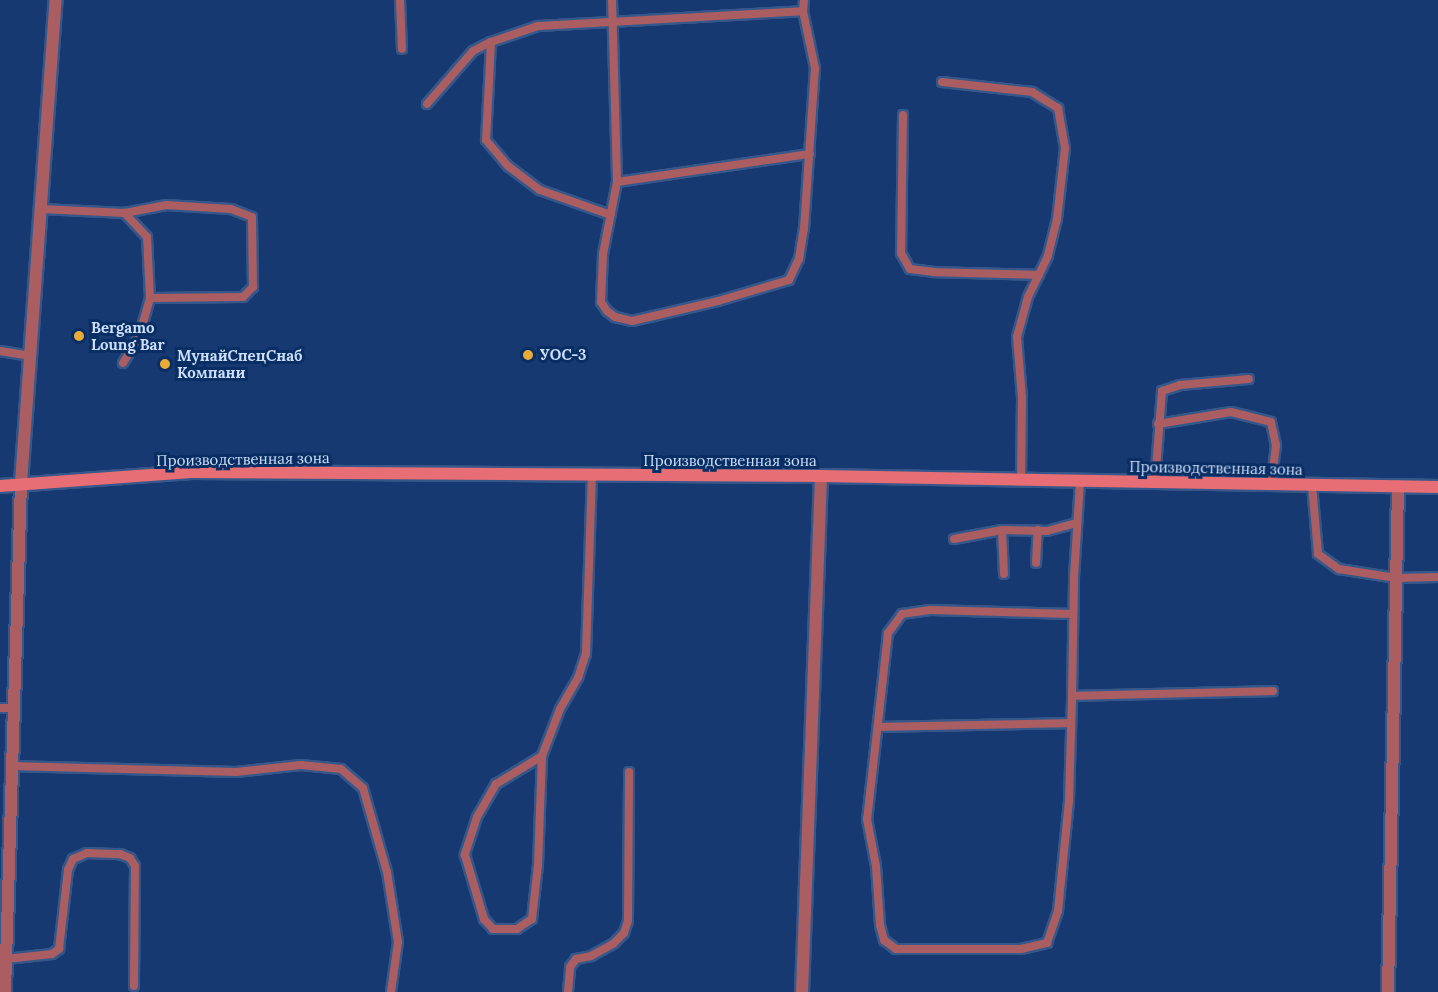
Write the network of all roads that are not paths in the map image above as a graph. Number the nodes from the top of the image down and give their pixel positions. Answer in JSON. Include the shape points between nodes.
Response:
{"nodes":[{"id":1,"x":56,"y":0,"type":"edge"},
{"id":2,"x":400,"y":0,"type":"edge"},
{"id":3,"x":612,"y":0,"type":"edge"},
{"id":4,"x":804,"y":0,"type":"edge"},
{"id":5,"x":803,"y":11,"type":"junction"},
{"id":6,"x":613,"y":20,"type":"junction"},
{"id":7,"x":491,"y":42,"type":"junction"},
{"id":8,"x":402,"y":49,"type":"dead end"},
{"id":9,"x":942,"y":82,"type":"dead end"},
{"id":10,"x":427,"y":104,"type":"dead end"},
{"id":11,"x":903,"y":115,"type":"dead end"},
{"id":12,"x":810,"y":154,"type":"junction"},
{"id":13,"x":617,"y":182,"type":"junction"},
{"id":14,"x":41,"y":209,"type":"junction"},
{"id":15,"x":125,"y":213,"type":"junction"},
{"id":16,"x":611,"y":215,"type":"junction"},
{"id":17,"x":1039,"y":275,"type":"junction"},
{"id":18,"x":150,"y":298,"type":"junction"},
{"id":19,"x":0,"y":351,"type":"edge"},
{"id":20,"x":30,"y":356,"type":"junction"},
{"id":21,"x":123,"y":363,"type":"dead end"},
{"id":22,"x":1249,"y":379,"type":"dead end"},
{"id":23,"x":1158,"y":424,"type":"junction"},
{"id":24,"x":592,"y":475,"type":"junction"},
{"id":25,"x":821,"y":476,"type":"junction"},
{"id":26,"x":1021,"y":480,"type":"junction"},
{"id":27,"x":1080,"y":481,"type":"junction"},
{"id":28,"x":1155,"y":482,"type":"junction"},
{"id":29,"x":21,"y":483,"type":"junction"},
{"id":30,"x":1271,"y":484,"type":"junction"},
{"id":31,"x":1312,"y":485,"type":"junction"},
{"id":32,"x":0,"y":486,"type":"edge"},
{"id":33,"x":1398,"y":486,"type":"junction"},
{"id":34,"x":1438,"y":487,"type":"edge"},
{"id":35,"x":1077,"y":523,"type":"junction"},
{"id":36,"x":1002,"y":530,"type":"junction"},
{"id":37,"x":1038,"y":530,"type":"junction"},
{"id":38,"x":954,"y":539,"type":"dead end"},
{"id":39,"x":1036,"y":563,"type":"dead end"},
{"id":40,"x":1004,"y":574,"type":"dead end"},
{"id":41,"x":1438,"y":577,"type":"edge"},
{"id":42,"x":1396,"y":578,"type":"junction"},
{"id":43,"x":1073,"y":614,"type":"junction"},
{"id":44,"x":1273,"y":691,"type":"dead end"},
{"id":45,"x":1072,"y":696,"type":"junction"},
{"id":46,"x":6,"y":708,"type":"edge"},
{"id":47,"x":1071,"y":723,"type":"junction"},
{"id":48,"x":879,"y":727,"type":"junction"},
{"id":49,"x":542,"y":756,"type":"junction"},
{"id":50,"x":11,"y":766,"type":"junction"},
{"id":51,"x":629,"y":772,"type":"dead end"},
{"id":52,"x":6,"y":959,"type":"junction"},
{"id":53,"x":134,"y":986,"type":"dead end"},
{"id":54,"x":5,"y":992,"type":"edge"},
{"id":55,"x":391,"y":992,"type":"edge"},
{"id":56,"x":568,"y":992,"type":"edge"},
{"id":57,"x":802,"y":992,"type":"edge"},
{"id":58,"x":1388,"y":992,"type":"edge"}],
"edges":[{"from":1,"to":14,"type":"street"},
{"from":2,"to":8,"type":"lane"},
{"from":3,"to":6,"type":"lane"},
{"from":4,"to":5,"type":"lane"},
{"from":5,"to":6,"type":"lane"},
{"from":5,"to":12,"type":"lane","via":[[815,68]]},
{"from":6,"to":7,"type":"lane","via":[[538,26]]},
{"from":6,"to":13,"type":"lane"},
{"from":7,"to":10,"type":"lane","via":[[473,51]]},
{"from":7,"to":16,"type":"lane","via":[[486,141],[508,166],[540,190]]},
{"from":9,"to":17,"type":"lane","via":[[1032,92],[1058,108],[1065,148],[1057,219]]},
{"from":11,"to":17,"type":"lane","via":[[902,253],[910,268]]},
{"from":12,"to":13,"type":"lane"},
{"from":12,"to":16,"type":"lane","via":[[800,259],[789,280],[772,287],[632,321],[615,317],[601,302],[603,254]]},
{"from":13,"to":16,"type":"lane"},
{"from":14,"to":15,"type":"lane"},
{"from":14,"to":20,"type":"street"},
{"from":15,"to":18,"type":"lane","via":[[147,237]]},
{"from":15,"to":18,"type":"lane","via":[[166,204],[231,209],[252,217],[254,287],[243,297]]},
{"from":17,"to":26,"type":"lane","via":[[1028,297],[1017,337],[1022,398]]},
{"from":18,"to":21,"type":"lane","via":[[139,337]]},
{"from":19,"to":20,"type":"lane"},
{"from":20,"to":29,"type":"street"},
{"from":22,"to":23,"type":"lane","via":[[1180,385],[1162,391]]},
{"from":23,"to":28,"type":"lane"},
{"from":23,"to":30,"type":"lane","via":[[1230,412],[1271,422],[1276,446]]},
{"from":24,"to":25,"type":"main road","name":"Производственная зона"},
{"from":24,"to":29,"type":"main road","name":"Производственная зона","via":[[191,472]]},
{"from":24,"to":49,"type":"lane","via":[[586,654]]},
{"from":25,"to":26,"type":"main road","name":"Производственная зона"},
{"from":25,"to":57,"type":"street"},
{"from":26,"to":27,"type":"main road","name":"Производственная зона"},
{"from":27,"to":28,"type":"main road","name":"Производственная зона"},
{"from":27,"to":35,"type":"lane"},
{"from":28,"to":30,"type":"main road","name":"Производственная зона"},
{"from":29,"to":32,"type":"main road","name":"Производственная зона"},
{"from":29,"to":46,"type":"street"},
{"from":30,"to":31,"type":"main road","name":"Производственная зона"},
{"from":31,"to":33,"type":"main road","name":"Производственная зона"},
{"from":31,"to":42,"type":"lane","via":[[1318,554],[1338,569]]},
{"from":33,"to":34,"type":"main road","name":"Производственная зона"},
{"from":33,"to":42,"type":"street"},
{"from":35,"to":37,"type":"lane"},
{"from":35,"to":43,"type":"lane"},
{"from":36,"to":37,"type":"lane"},
{"from":36,"to":38,"type":"lane"},
{"from":36,"to":40,"type":"lane"},
{"from":37,"to":39,"type":"lane"},
{"from":41,"to":42,"type":"lane"},
{"from":42,"to":58,"type":"street"},
{"from":43,"to":45,"type":"lane"},
{"from":43,"to":48,"type":"lane","via":[[930,610],[902,614],[888,633]]},
{"from":44,"to":45,"type":"lane"},
{"from":45,"to":47,"type":"lane"},
{"from":46,"to":50,"type":"street"},
{"from":47,"to":48,"type":"lane"},
{"from":47,"to":48,"type":"lane","via":[[1069,800],[1058,911],[1047,944],[1009,949],[896,949],[884,940],[867,819]]},
{"from":49,"to":49,"type":"lane","via":[[532,919],[517,929],[493,929],[484,919],[465,855],[477,817],[496,784]]},
{"from":50,"to":52,"type":"street"},
{"from":50,"to":55,"type":"lane","via":[[236,772],[301,765],[340,769],[363,788],[387,872],[398,942]]},
{"from":51,"to":56,"type":"lane","via":[[628,921],[624,933],[614,943],[591,956],[576,959],[570,967]]},
{"from":52,"to":53,"type":"lane","via":[[52,954],[59,949],[68,870],[73,859],[87,853],[120,854],[130,858],[135,866]]},
{"from":52,"to":54,"type":"street"}]}
